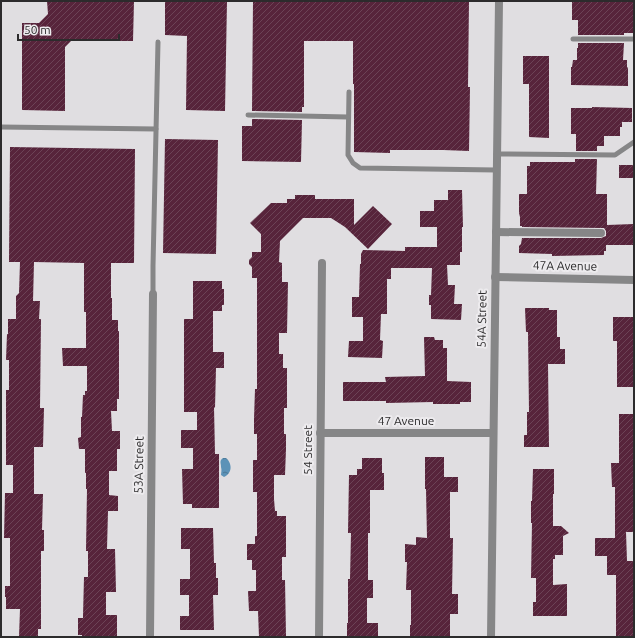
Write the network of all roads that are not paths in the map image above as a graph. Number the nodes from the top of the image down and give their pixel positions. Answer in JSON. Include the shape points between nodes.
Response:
{"nodes":[{"id":1,"x":500,"y":1,"type":"edge"},
{"id":2,"x":573,"y":39,"type":"dead end"},
{"id":3,"x":634,"y":39,"type":"edge"},
{"id":4,"x":158,"y":42,"type":"dead end"},
{"id":5,"x":348,"y":92,"type":"dead end"},
{"id":6,"x":248,"y":115,"type":"dead end"},
{"id":7,"x":348,"y":117,"type":"junction"},
{"id":8,"x":1,"y":127,"type":"edge"},
{"id":9,"x":156,"y":130,"type":"junction"},
{"id":10,"x":634,"y":142,"type":"edge"},
{"id":11,"x":496,"y":154,"type":"junction"},
{"id":12,"x":496,"y":170,"type":"junction"},
{"id":13,"x":496,"y":232,"type":"junction"},
{"id":14,"x":601,"y":233,"type":"dead end"},
{"id":15,"x":322,"y":263,"type":"dead end"},
{"id":16,"x":495,"y":277,"type":"junction"},
{"id":17,"x":634,"y":280,"type":"edge"},
{"id":18,"x":153,"y":294,"type":"joint"},
{"id":19,"x":320,"y":432,"type":"junction"},
{"id":20,"x":492,"y":433,"type":"junction"},
{"id":21,"x":150,"y":637,"type":"edge"},
{"id":22,"x":319,"y":637,"type":"edge"},
{"id":23,"x":491,"y":637,"type":"edge"}],
"edges":[{"from":1,"to":11,"type":"street","name":"54A Street"},
{"from":2,"to":3,"type":"lane"},
{"from":4,"to":9,"type":"lane"},
{"from":5,"to":7,"type":"lane"},
{"from":6,"to":7,"type":"lane"},
{"from":7,"to":12,"type":"lane","via":[[348,155],[360,168]]},
{"from":8,"to":9,"type":"lane"},
{"from":9,"to":18,"type":"lane"},
{"from":10,"to":11,"type":"lane","via":[[615,155]]},
{"from":11,"to":12,"type":"street","name":"54A Street"},
{"from":12,"to":13,"type":"street","name":"54A Street"},
{"from":13,"to":14,"type":"street"},
{"from":13,"to":16,"type":"street","name":"54A Street"},
{"from":15,"to":19,"type":"street","name":"54 Street"},
{"from":16,"to":17,"type":"street","name":"47A Avenue"},
{"from":16,"to":20,"type":"street","name":"54A Street"},
{"from":18,"to":21,"type":"street","name":"53A Street"},
{"from":19,"to":20,"type":"street","name":"47 Avenue"},
{"from":19,"to":22,"type":"street","name":"54 Street"},
{"from":20,"to":23,"type":"street","name":"54A Street"}]}
